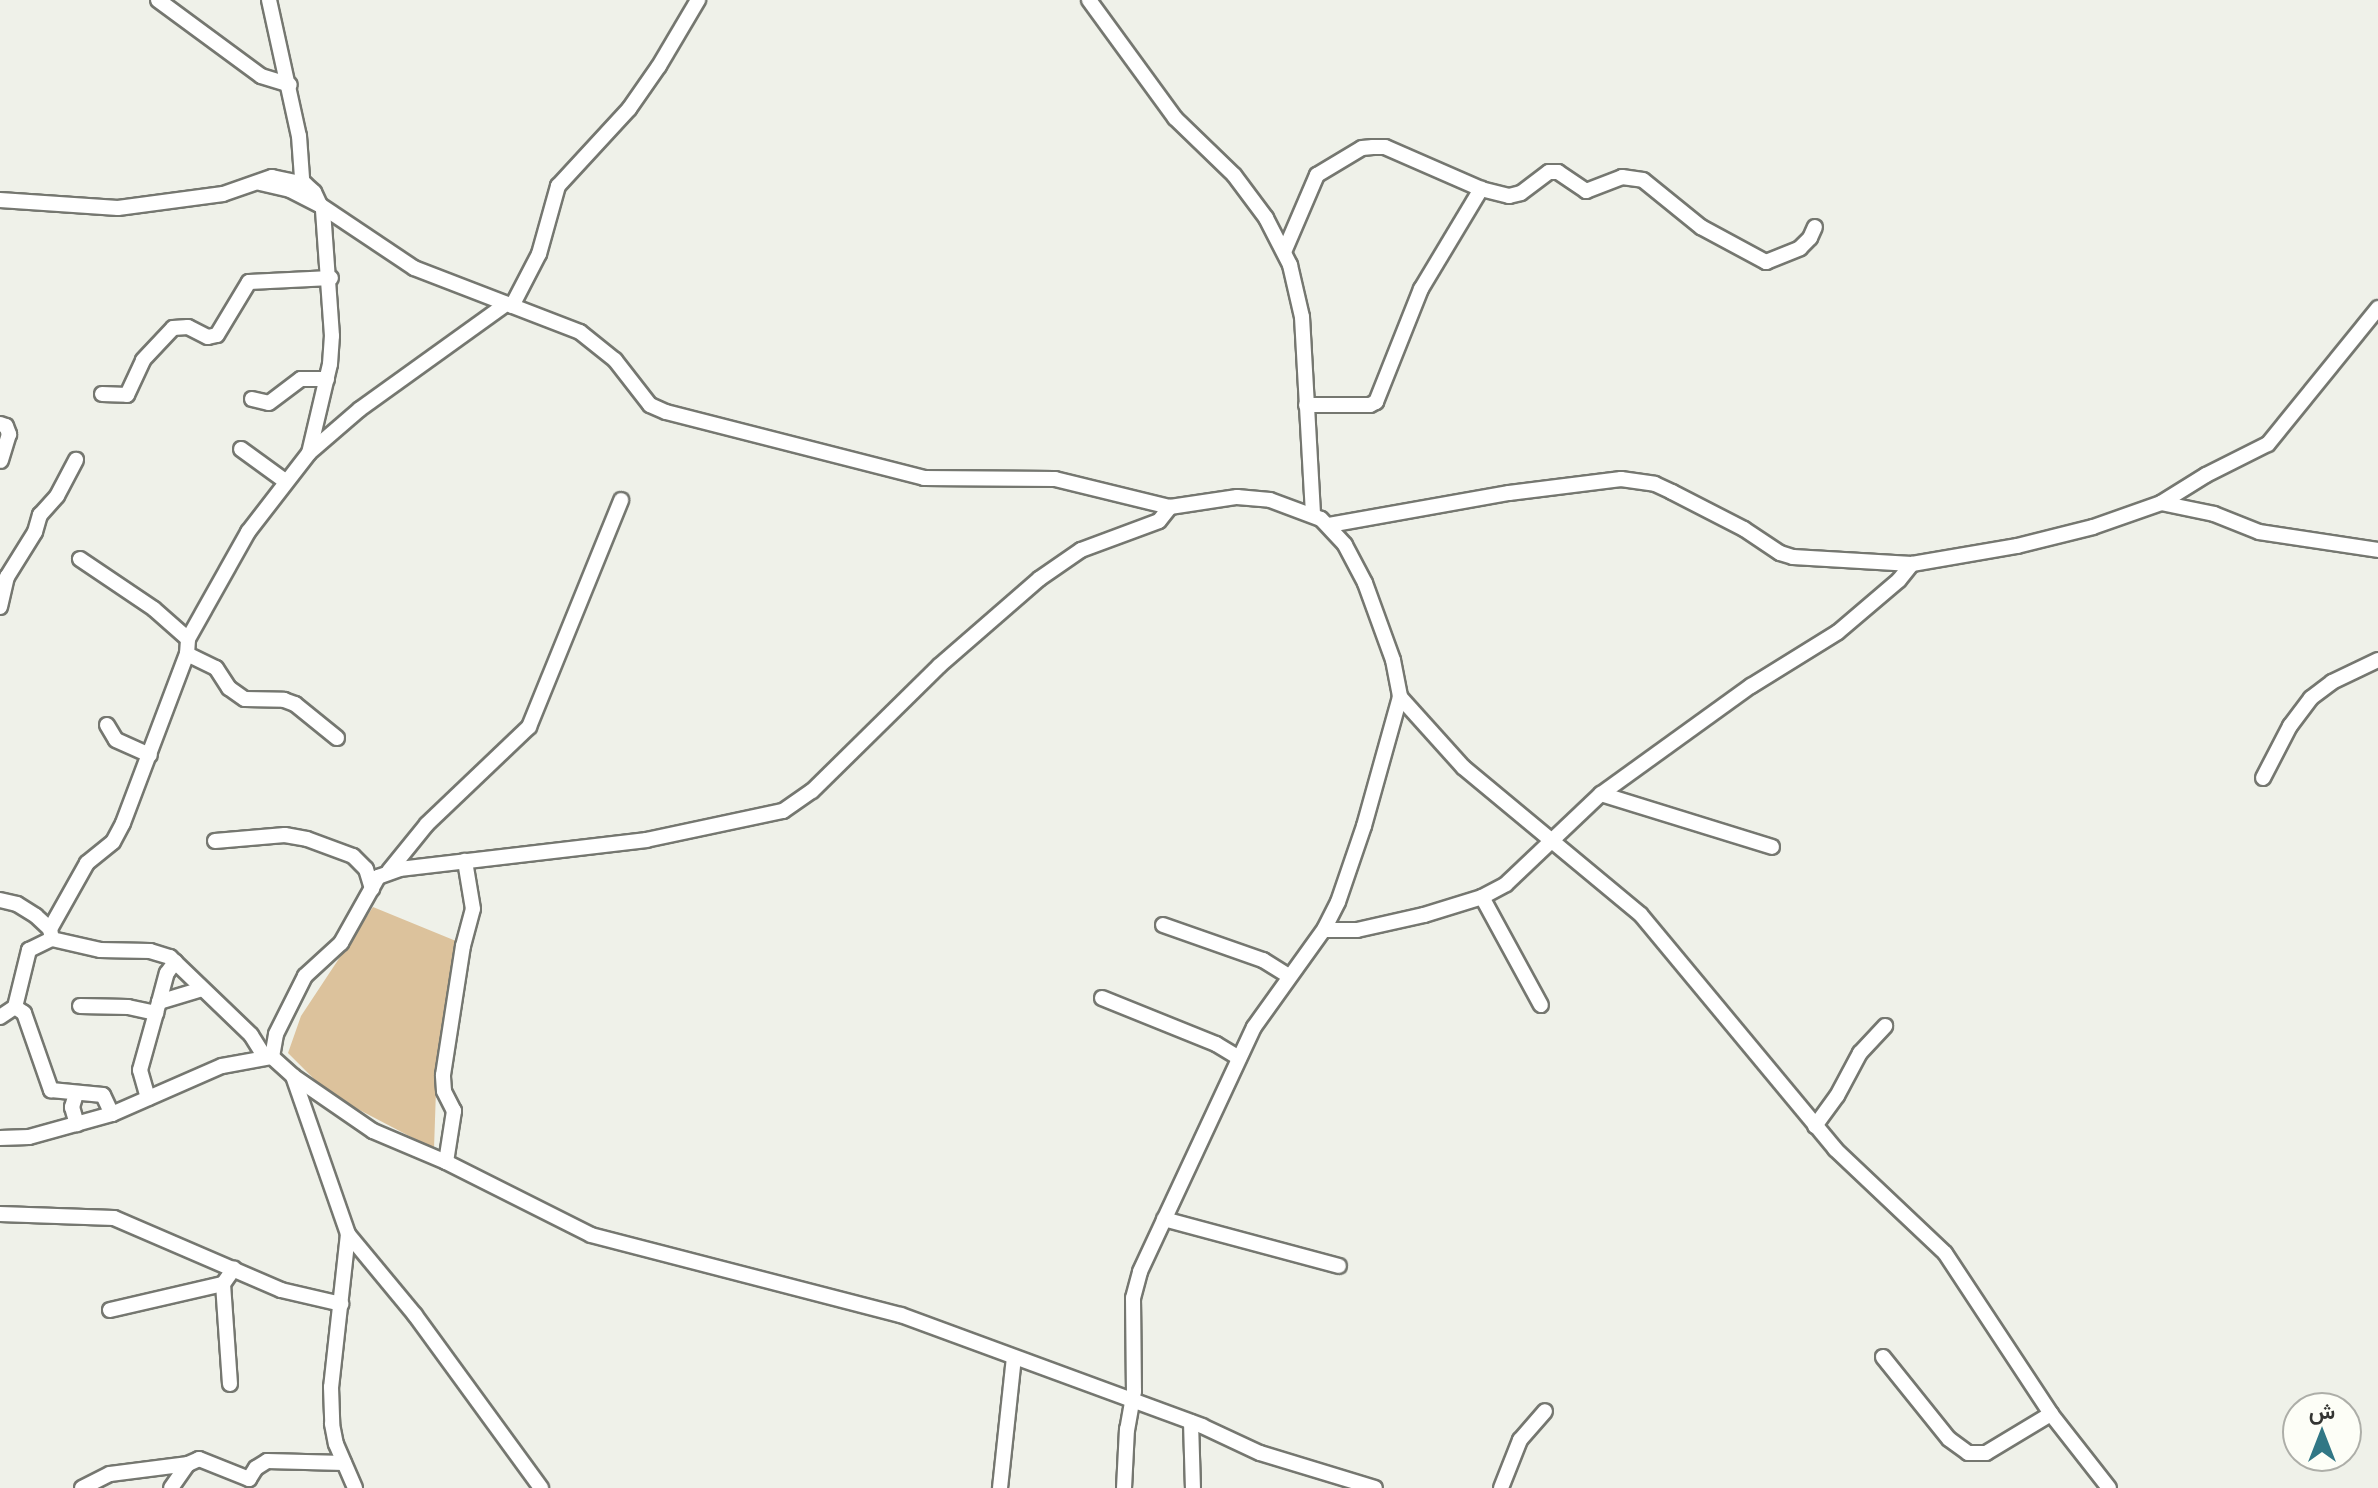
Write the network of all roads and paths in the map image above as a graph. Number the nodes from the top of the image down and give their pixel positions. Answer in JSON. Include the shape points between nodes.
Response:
{"nodes":[{"id":1,"x":158,"y":0,"type":"edge"},
{"id":2,"x":269,"y":0,"type":"edge"},
{"id":3,"x":698,"y":0,"type":"edge"},
{"id":4,"x":1089,"y":0,"type":"edge"},
{"id":5,"x":290,"y":85,"type":"junction"},
{"id":6,"x":1481,"y":189,"type":"junction"},
{"id":7,"x":304,"y":190,"type":"junction"},
{"id":8,"x":0,"y":200,"type":"edge"},
{"id":9,"x":321,"y":207,"type":"junction"},
{"id":10,"x":1815,"y":227,"type":"dead end"},
{"id":11,"x":1284,"y":252,"type":"junction"},
{"id":12,"x":331,"y":278,"type":"junction"},
{"id":13,"x":509,"y":305,"type":"junction"},
{"id":14,"x":2378,"y":308,"type":"edge"},
{"id":15,"x":327,"y":379,"type":"junction"},
{"id":16,"x":102,"y":394,"type":"dead end"},
{"id":17,"x":252,"y":399,"type":"dead end"},
{"id":18,"x":1306,"y":405,"type":"junction"},
{"id":19,"x":0,"y":424,"type":"edge"},
{"id":20,"x":241,"y":449,"type":"dead end"},
{"id":21,"x":309,"y":453,"type":"junction"},
{"id":22,"x":76,"y":460,"type":"dead end"},
{"id":23,"x":1,"y":461,"type":"edge"},
{"id":24,"x":285,"y":481,"type":"junction"},
{"id":25,"x":621,"y":500,"type":"dead end"},
{"id":26,"x":2161,"y":503,"type":"junction"},
{"id":27,"x":1170,"y":507,"type":"junction"},
{"id":28,"x":1313,"y":514,"type":"junction"},
{"id":29,"x":1329,"y":525,"type":"junction"},
{"id":30,"x":2378,"y":550,"type":"edge"},
{"id":31,"x":80,"y":559,"type":"dead end"},
{"id":32,"x":1912,"y":564,"type":"junction"},
{"id":33,"x":0,"y":607,"type":"edge"},
{"id":34,"x":188,"y":647,"type":"junction"},
{"id":35,"x":2378,"y":660,"type":"edge"},
{"id":36,"x":1400,"y":697,"type":"junction"},
{"id":37,"x":107,"y":725,"type":"dead end"},
{"id":38,"x":337,"y":738,"type":"dead end"},
{"id":39,"x":150,"y":755,"type":"junction"},
{"id":40,"x":2263,"y":778,"type":"dead end"},
{"id":41,"x":1601,"y":794,"type":"junction"},
{"id":42,"x":215,"y":841,"type":"dead end"},
{"id":43,"x":1553,"y":841,"type":"junction"},
{"id":44,"x":1772,"y":847,"type":"dead end"},
{"id":45,"x":465,"y":861,"type":"junction"},
{"id":46,"x":388,"y":872,"type":"junction"},
{"id":47,"x":372,"y":889,"type":"junction"},
{"id":48,"x":1482,"y":897,"type":"junction"},
{"id":49,"x":0,"y":900,"type":"edge"},
{"id":50,"x":1163,"y":925,"type":"dead end"},
{"id":51,"x":1324,"y":930,"type":"junction"},
{"id":52,"x":51,"y":934,"type":"junction"},
{"id":53,"x":175,"y":962,"type":"junction"},
{"id":54,"x":1289,"y":976,"type":"junction"},
{"id":55,"x":202,"y":989,"type":"junction"},
{"id":56,"x":1102,"y":998,"type":"dead end"},
{"id":57,"x":1541,"y":1005,"type":"dead end"},
{"id":58,"x":80,"y":1006,"type":"dead end"},
{"id":59,"x":15,"y":1007,"type":"junction"},
{"id":60,"x":157,"y":1008,"type":"junction"},
{"id":61,"x":0,"y":1017,"type":"edge"},
{"id":62,"x":1885,"y":1026,"type":"dead end"},
{"id":63,"x":269,"y":1057,"type":"junction"},
{"id":64,"x":1239,"y":1058,"type":"junction"},
{"id":65,"x":293,"y":1076,"type":"junction"},
{"id":66,"x":76,"y":1094,"type":"junction"},
{"id":67,"x":148,"y":1098,"type":"junction"},
{"id":68,"x":112,"y":1114,"type":"junction"},
{"id":69,"x":77,"y":1124,"type":"junction"},
{"id":70,"x":1815,"y":1126,"type":"junction"},
{"id":71,"x":0,"y":1138,"type":"edge"},
{"id":72,"x":446,"y":1162,"type":"junction"},
{"id":73,"x":0,"y":1214,"type":"edge"},
{"id":74,"x":1164,"y":1219,"type":"junction"},
{"id":75,"x":348,"y":1234,"type":"junction"},
{"id":76,"x":1339,"y":1266,"type":"dead end"},
{"id":77,"x":234,"y":1268,"type":"junction"},
{"id":78,"x":223,"y":1284,"type":"junction"},
{"id":79,"x":341,"y":1304,"type":"junction"},
{"id":80,"x":110,"y":1310,"type":"dead end"},
{"id":81,"x":1883,"y":1357,"type":"dead end"},
{"id":82,"x":1014,"y":1358,"type":"junction"},
{"id":83,"x":230,"y":1384,"type":"dead end"},
{"id":84,"x":1132,"y":1403,"type":"junction"},
{"id":85,"x":1545,"y":1411,"type":"dead end"},
{"id":86,"x":2051,"y":1414,"type":"junction"},
{"id":87,"x":1191,"y":1422,"type":"junction"},
{"id":88,"x":344,"y":1463,"type":"junction"},
{"id":89,"x":188,"y":1464,"type":"junction"},
{"id":90,"x":1320,"y":1470,"type":"junction"},
{"id":91,"x":82,"y":1488,"type":"edge"},
{"id":92,"x":171,"y":1488,"type":"edge"},
{"id":93,"x":355,"y":1488,"type":"edge"},
{"id":94,"x":541,"y":1488,"type":"edge"},
{"id":95,"x":1000,"y":1488,"type":"edge"},
{"id":96,"x":1124,"y":1488,"type":"edge"},
{"id":97,"x":1193,"y":1488,"type":"edge"},
{"id":98,"x":1336,"y":1488,"type":"edge"},
{"id":99,"x":1373,"y":1488,"type":"edge"},
{"id":100,"x":1501,"y":1488,"type":"edge"},
{"id":101,"x":2109,"y":1488,"type":"edge"}],
"edges":[{"from":1,"to":5,"type":"street","via":[[261,76]]},
{"from":2,"to":5,"type":"street"},
{"from":3,"to":13,"type":"street","via":[[629,109],[558,186],[539,254]]},
{"from":4,"to":11,"type":"street","via":[[1175,118],[1234,175]]},
{"from":5,"to":7,"type":"street"},
{"from":6,"to":10,"type":"street","via":[[1516,195],[1553,172],[1586,191],[1622,177],[1643,180],[1701,227],[1766,262],[1800,248]]},
{"from":6,"to":11,"type":"street","via":[[1385,147],[1362,148],[1317,175]]},
{"from":6,"to":18,"type":"street","via":[[1421,289],[1376,402]]},
{"from":7,"to":8,"type":"street","via":[[272,177],[223,194],[118,208]]},
{"from":7,"to":9,"type":"street","via":[[314,192]]},
{"from":9,"to":12,"type":"street"},
{"from":9,"to":13,"type":"street","via":[[414,268]]},
{"from":11,"to":18,"type":"street","via":[[1302,317]]},
{"from":12,"to":15,"type":"street"},
{"from":12,"to":16,"type":"street","via":[[249,282],[217,335],[173,328],[143,360],[127,395]]},
{"from":13,"to":21,"type":"street","via":[[360,409]]},
{"from":13,"to":27,"type":"street","via":[[580,332],[599,345],[650,405],[666,412],[894,473],[944,479],[1055,479]]},
{"from":14,"to":26,"type":"street","via":[[2274,439]]},
{"from":15,"to":17,"type":"street","via":[[301,379],[269,403]]},
{"from":15,"to":21,"type":"street"},
{"from":18,"to":28,"type":"street"},
{"from":19,"to":23,"type":"street","via":[[9,434]]},
{"from":20,"to":24,"type":"street"},
{"from":21,"to":24,"type":"street"},
{"from":22,"to":33,"type":"street","via":[[7,577]]},
{"from":24,"to":34,"type":"street","via":[[248,532]]},
{"from":25,"to":46,"type":"street","via":[[529,727],[427,824]]},
{"from":26,"to":30,"type":"street","via":[[2214,514],[2259,532]]},
{"from":26,"to":32,"type":"street","via":[[2064,535]]},
{"from":27,"to":28,"type":"street","via":[[1252,498]]},
{"from":27,"to":45,"type":"street","via":[[1159,521],[1081,550],[1039,579],[939,666],[853,755],[783,811],[646,840]]},
{"from":28,"to":29,"type":"street"},
{"from":29,"to":32,"type":"street","via":[[1621,479],[1655,484],[1780,553]]},
{"from":29,"to":36,"type":"street","via":[[1365,583],[1393,660]]},
{"from":31,"to":34,"type":"street","via":[[154,609]]},
{"from":32,"to":41,"type":"street","via":[[1838,632],[1751,686]]},
{"from":34,"to":38,"type":"street","via":[[245,699],[295,704]]},
{"from":34,"to":39,"type":"street"},
{"from":35,"to":40,"type":"street","via":[[2311,698]]},
{"from":36,"to":43,"type":"street","via":[[1463,767]]},
{"from":36,"to":51,"type":"street","via":[[1364,826]]},
{"from":37,"to":39,"type":"street","via":[[116,740]]},
{"from":39,"to":52,"type":"street","via":[[113,842],[87,863]]},
{"from":41,"to":43,"type":"street"},
{"from":41,"to":44,"type":"street"},
{"from":42,"to":47,"type":"street","via":[[285,835],[307,839],[353,856],[366,869]]},
{"from":43,"to":48,"type":"street","via":[[1522,872]]},
{"from":43,"to":70,"type":"street","via":[[1641,915]]},
{"from":45,"to":46,"type":"street"},
{"from":45,"to":72,"type":"street","via":[[473,909],[443,1075],[454,1111]]},
{"from":46,"to":47,"type":"street"},
{"from":47,"to":63,"type":"street","via":[[341,943],[305,976]]},
{"from":48,"to":51,"type":"street","via":[[1382,925]]},
{"from":48,"to":57,"type":"street"},
{"from":49,"to":52,"type":"street","via":[[17,904]]},
{"from":50,"to":54,"type":"street","via":[[1263,960]]},
{"from":51,"to":54,"type":"street"},
{"from":52,"to":53,"type":"street","via":[[100,950],[150,951]]},
{"from":52,"to":59,"type":"street","via":[[29,950]]},
{"from":53,"to":55,"type":"street"},
{"from":53,"to":60,"type":"street"},
{"from":54,"to":64,"type":"street"},
{"from":55,"to":60,"type":"street"},
{"from":55,"to":63,"type":"street"},
{"from":56,"to":64,"type":"street"},
{"from":58,"to":60,"type":"street"},
{"from":59,"to":61,"type":"street"},
{"from":59,"to":66,"type":"street","via":[[24,1013],[51,1090]]},
{"from":60,"to":67,"type":"street","via":[[140,1070]]},
{"from":62,"to":70,"type":"street","via":[[1860,1053]]},
{"from":63,"to":65,"type":"street"},
{"from":63,"to":67,"type":"street","via":[[222,1066]]},
{"from":64,"to":74,"type":"street"},
{"from":65,"to":72,"type":"street","via":[[359,1124]]},
{"from":65,"to":75,"type":"street"},
{"from":66,"to":68,"type":"street","via":[[103,1095]]},
{"from":66,"to":69,"type":"street","via":[[72,1107]]},
{"from":67,"to":68,"type":"street"},
{"from":68,"to":69,"type":"street"},
{"from":69,"to":71,"type":"street","via":[[29,1137]]},
{"from":70,"to":86,"type":"street","via":[[1945,1253]]},
{"from":72,"to":82,"type":"street","via":[[591,1235],[901,1315]]},
{"from":73,"to":77,"type":"street","via":[[114,1218]]},
{"from":74,"to":76,"type":"street"},
{"from":74,"to":84,"type":"street","via":[[1135,1284]]},
{"from":75,"to":79,"type":"street"},
{"from":75,"to":94,"type":"street","via":[[415,1315]]},
{"from":77,"to":78,"type":"street"},
{"from":77,"to":79,"type":"street","via":[[281,1290]]},
{"from":78,"to":80,"type":"street"},
{"from":78,"to":83,"type":"street"},
{"from":79,"to":88,"type":"street","via":[[331,1387],[334,1434]]},
{"from":81,"to":86,"type":"street","via":[[1949,1439],[1968,1453],[1986,1453]]},
{"from":82,"to":84,"type":"street"},
{"from":82,"to":95,"type":"street"},
{"from":84,"to":87,"type":"street"},
{"from":84,"to":96,"type":"street"},
{"from":85,"to":100,"type":"street","via":[[1520,1440]]},
{"from":86,"to":101,"type":"street"},
{"from":87,"to":90,"type":"street","via":[[1260,1453]]},
{"from":87,"to":97,"type":"street"},
{"from":88,"to":89,"type":"street","via":[[267,1461],[249,1479],[202,1459]]},
{"from":88,"to":93,"type":"street"},
{"from":89,"to":91,"type":"street","via":[[110,1474]]},
{"from":89,"to":92,"type":"street"},
{"from":90,"to":98,"type":"street"},
{"from":90,"to":99,"type":"street"}]}
